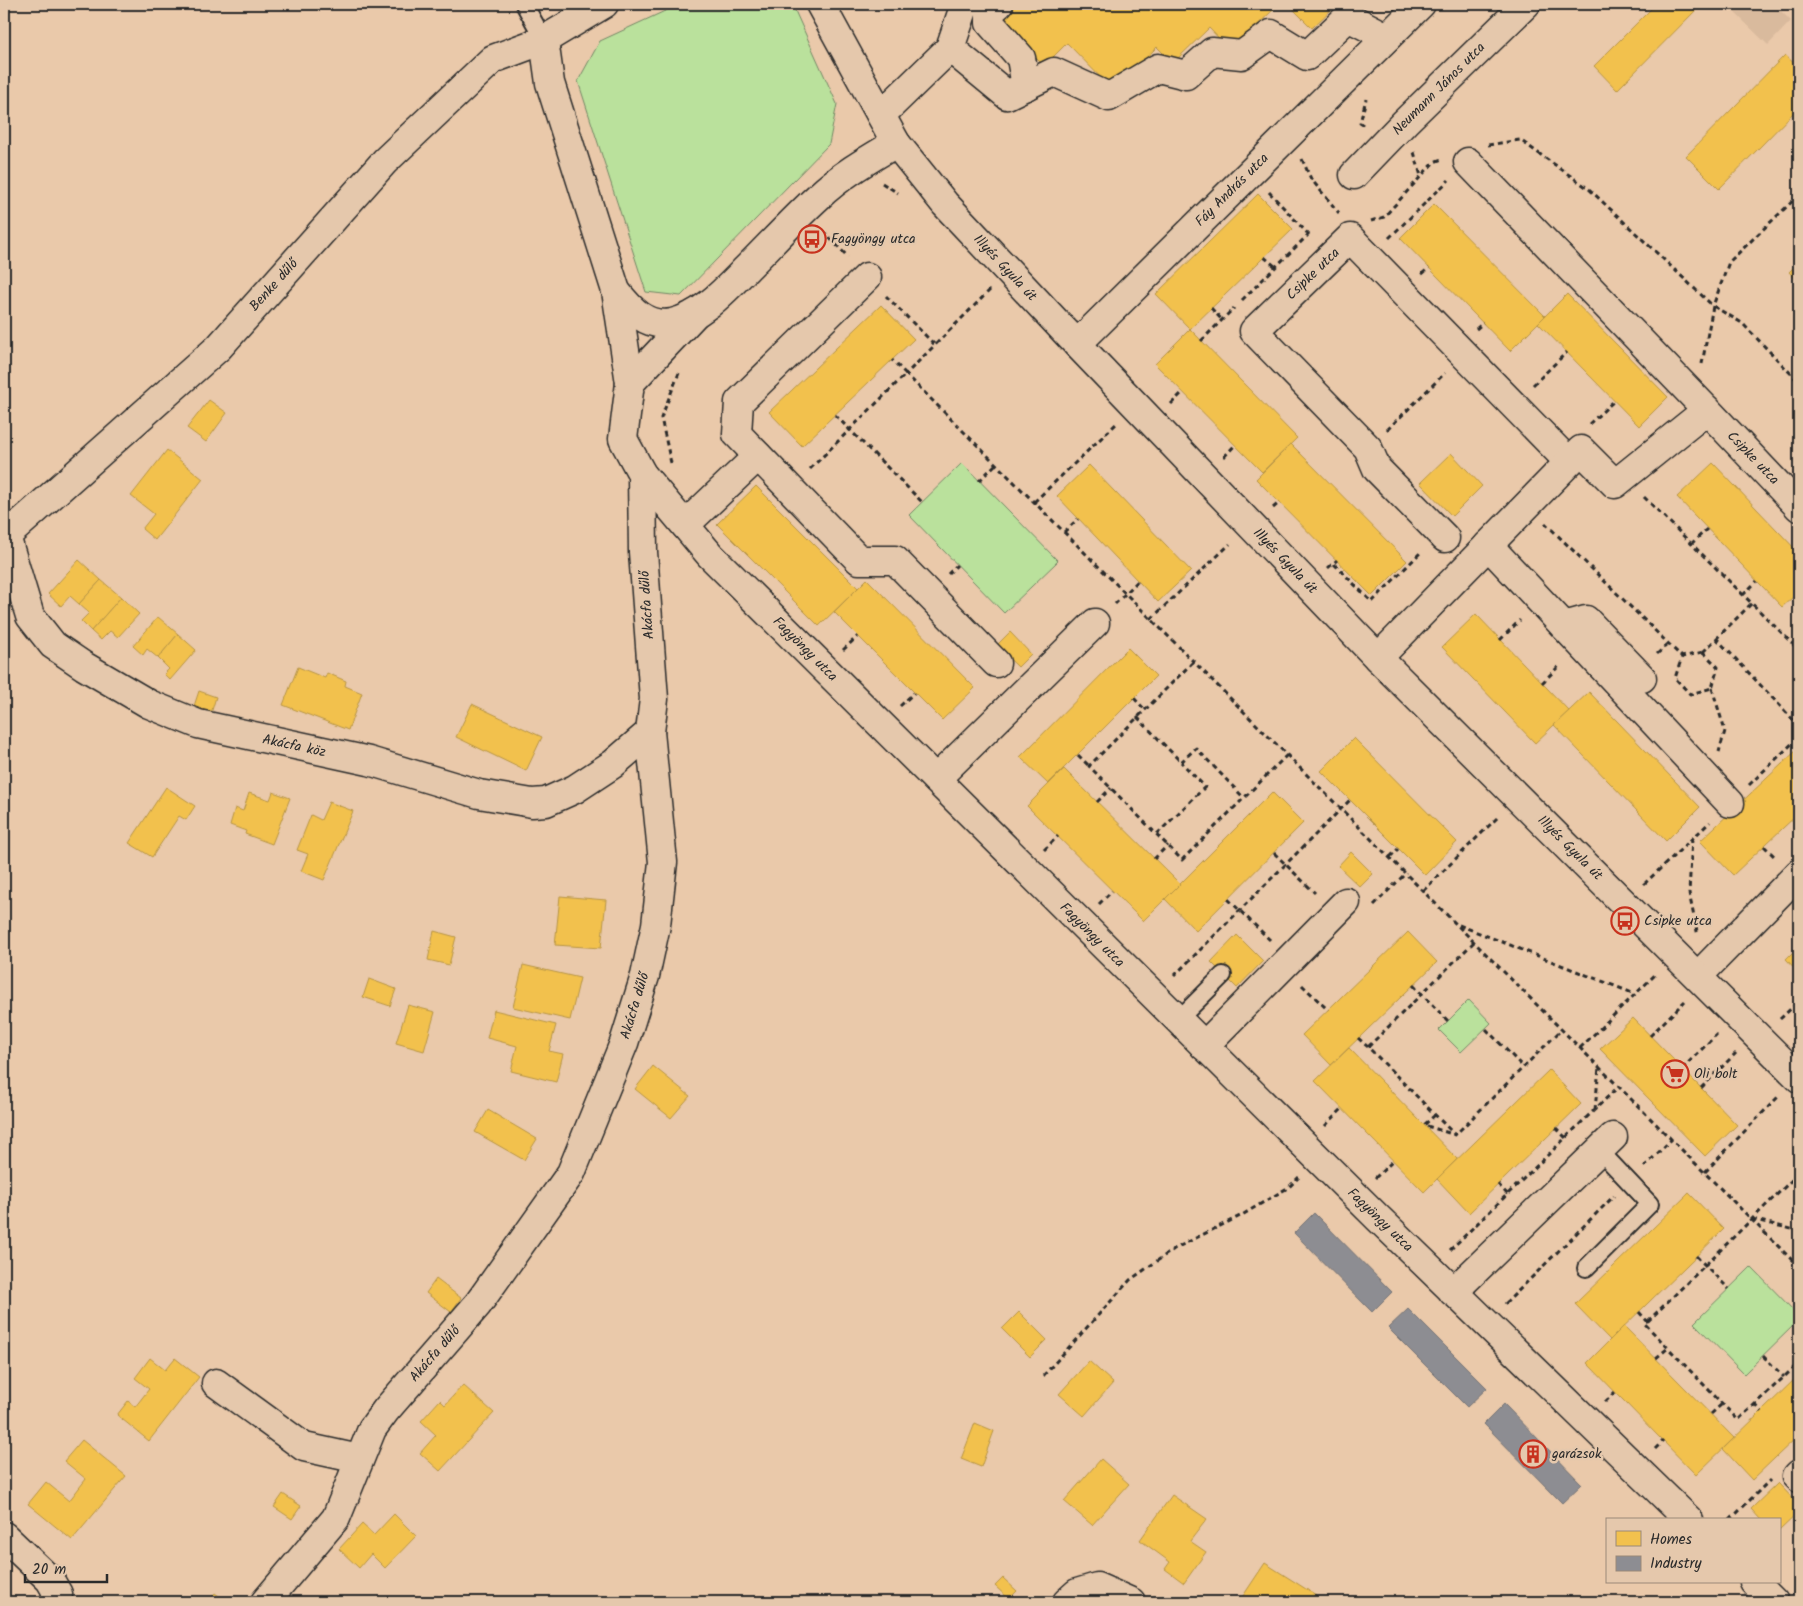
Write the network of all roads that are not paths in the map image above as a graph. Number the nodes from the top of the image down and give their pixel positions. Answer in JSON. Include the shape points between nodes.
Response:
{"nodes":[{"id":1,"x":524,"y":4,"type":"edge"},
{"id":2,"x":604,"y":4,"type":"edge"},
{"id":3,"x":820,"y":4,"type":"edge"},
{"id":4,"x":965,"y":4,"type":"edge"},
{"id":5,"x":999,"y":4,"type":"edge"},
{"id":6,"x":1421,"y":4,"type":"edge"},
{"id":7,"x":1526,"y":4,"type":"edge"},
{"id":8,"x":1387,"y":36,"type":"junction"},
{"id":9,"x":544,"y":40,"type":"junction"},
{"id":10,"x":950,"y":48,"type":"junction"},
{"id":11,"x":1026,"y":86,"type":"junction"},
{"id":12,"x":881,"y":115,"type":"junction"},
{"id":13,"x":896,"y":143,"type":"junction"},
{"id":14,"x":1468,"y":154,"type":"road end"},
{"id":15,"x":1354,"y":175,"type":"dead end"},
{"id":16,"x":867,"y":276,"type":"road end"},
{"id":17,"x":616,"y":292,"type":"junction"},
{"id":18,"x":695,"y":314,"type":"junction"},
{"id":19,"x":1076,"y":344,"type":"junction"},
{"id":20,"x":630,"y":383,"type":"junction"},
{"id":21,"x":1700,"y":403,"type":"junction"},
{"id":22,"x":758,"y":456,"type":"junction"},
{"id":23,"x":1569,"y":462,"type":"junction"},
{"id":24,"x":642,"y":474,"type":"junction"},
{"id":25,"x":1799,"y":507,"type":"edge"},
{"id":26,"x":685,"y":525,"type":"junction"},
{"id":27,"x":5,"y":537,"type":"edge"},
{"id":28,"x":1445,"y":538,"type":"dead end"},
{"id":29,"x":1488,"y":545,"type":"junction"},
{"id":30,"x":1095,"y":624,"type":"dead end"},
{"id":31,"x":1564,"y":626,"type":"junction"},
{"id":32,"x":1378,"y":658,"type":"junction"},
{"id":33,"x":996,"y":664,"type":"dead end"},
{"id":34,"x":1642,"y":678,"type":"dead end"},
{"id":35,"x":650,"y":732,"type":"junction"},
{"id":36,"x":936,"y":779,"type":"junction"},
{"id":37,"x":1730,"y":802,"type":"dead end"},
{"id":38,"x":1790,"y":868,"type":"edge"},
{"id":39,"x":1351,"y":907,"type":"road end"},
{"id":40,"x":1223,"y":974,"type":"dead end"},
{"id":41,"x":1693,"y":987,"type":"junction"},
{"id":42,"x":1178,"y":1020,"type":"junction"},
{"id":43,"x":1204,"y":1046,"type":"junction"},
{"id":44,"x":1791,"y":1085,"type":"edge"},
{"id":45,"x":1606,"y":1143,"type":"joint"},
{"id":46,"x":1586,"y":1268,"type":"dead end"},
{"id":47,"x":1453,"y":1292,"type":"junction"},
{"id":48,"x":216,"y":1383,"type":"dead end"},
{"id":49,"x":359,"y":1459,"type":"junction"},
{"id":50,"x":1799,"y":1474,"type":"edge"},
{"id":51,"x":1799,"y":1478,"type":"edge"},
{"id":52,"x":1687,"y":1518,"type":"edge"},
{"id":53,"x":4,"y":1536,"type":"edge"},
{"id":54,"x":1756,"y":1584,"type":"edge"},
{"id":55,"x":54,"y":1602,"type":"edge"},
{"id":56,"x":265,"y":1602,"type":"edge"},
{"id":57,"x":1066,"y":1602,"type":"edge"},
{"id":58,"x":1131,"y":1602,"type":"edge"},
{"id":59,"x":1774,"y":1602,"type":"edge"}],
"edges":[{"from":1,"to":9,"type":"lane"},
{"from":2,"to":9,"type":"street","name":"Benke dűlő"},
{"from":3,"to":12,"type":"street","name":"Illyés Gyula út"},
{"from":4,"to":10,"type":"street"},
{"from":5,"to":11,"type":"street","via":[[990,12],[990,23],[1021,58]]},
{"from":6,"to":8,"type":"street","name":"Fáy András utca"},
{"from":7,"to":15,"type":"street","name":"Neumann János utca"},
{"from":8,"to":11,"type":"street","via":[[1348,18],[1307,56],[1271,34],[1242,55],[1212,52],[1186,75],[1158,68],[1109,97],[1054,72]]},
{"from":8,"to":19,"type":"street","name":"Fáy András utca"},
{"from":9,"to":17,"type":"street","via":[[550,83]]},
{"from":9,"to":27,"type":"street","name":"Benke dűlő","via":[[493,59],[385,161],[219,347]]},
{"from":10,"to":11,"type":"street","via":[[1007,95]]},
{"from":10,"to":12,"type":"street"},
{"from":12,"to":13,"type":"street","name":"Illyés Gyula út"},
{"from":13,"to":18,"type":"street","via":[[862,163],[819,196],[717,298]]},
{"from":13,"to":19,"type":"street","name":"Illyés Gyula út","via":[[945,204]]},
{"from":14,"to":21,"type":"street","name":"Csipke utca"},
{"from":16,"to":22,"type":"street","via":[[739,402],[737,434]]},
{"from":17,"to":18,"type":"street","via":[[631,310],[653,323],[672,323]]},
{"from":17,"to":20,"type":"street","name":"Fagyöngy utca"},
{"from":18,"to":20,"type":"street"},
{"from":19,"to":32,"type":"street","name":"Illyés Gyula út"},
{"from":20,"to":24,"type":"street","name":"Fagyöngy utca","via":[[623,439]]},
{"from":21,"to":23,"type":"street","via":[[1615,484],[1581,450]]},
{"from":21,"to":25,"type":"street","name":"Csipke utca"},
{"from":22,"to":26,"type":"street"},
{"from":22,"to":33,"type":"street","via":[[859,560],[895,560]]},
{"from":23,"to":28,"type":"street","name":"Csipke utca","via":[[1368,258],[1351,233],[1254,331],[1368,448],[1377,469]]},
{"from":23,"to":29,"type":"street"},
{"from":24,"to":26,"type":"street","name":"Fagyöngy utca"},
{"from":24,"to":35,"type":"street","name":"Akácfa dűlő","via":[[643,552],[654,698]]},
{"from":26,"to":36,"type":"street","name":"Fagyöngy utca","via":[[710,555]]},
{"from":27,"to":35,"type":"street","name":"Akácfa köz","via":[[30,616],[53,644],[149,704],[198,724],[369,761],[479,794],[532,803],[546,802],[575,789],[613,764]]},
{"from":29,"to":31,"type":"street"},
{"from":29,"to":32,"type":"street"},
{"from":30,"to":36,"type":"street"},
{"from":31,"to":34,"type":"street","via":[[1586,620]]},
{"from":31,"to":37,"type":"street"},
{"from":32,"to":41,"type":"street","name":"Illyés Gyula út"},
{"from":35,"to":49,"type":"street","name":"Akácfa dűlő","via":[[663,862],[652,942],[620,1052],[571,1173],[478,1304],[386,1410],[372,1429]]},
{"from":36,"to":42,"type":"street","name":"Fagyöngy utca"},
{"from":38,"to":41,"type":"street"},
{"from":39,"to":43,"type":"street","via":[[1294,970]]},
{"from":40,"to":42,"type":"lane"},
{"from":41,"to":44,"type":"street","name":"Illyés Gyula út"},
{"from":42,"to":43,"type":"street","name":"Fagyöngy utca"},
{"from":43,"to":47,"type":"street","name":"Fagyöngy utca"},
{"from":45,"to":46,"type":"lane","via":[[1629,1181],[1650,1204]]},
{"from":45,"to":47,"type":"street"},
{"from":47,"to":52,"type":"street","name":"Fagyöngy utca"},
{"from":48,"to":49,"type":"street","via":[[304,1447]]},
{"from":49,"to":56,"type":"street","name":"Akácfa dűlő","via":[[336,1518]]},
{"from":50,"to":51,"type":"street"},
{"from":53,"to":55,"type":"street","via":[[50,1580],[58,1594]]},
{"from":54,"to":59,"type":"street"},
{"from":57,"to":58,"type":"street","via":[[1077,1593],[1097,1587]]}]}
